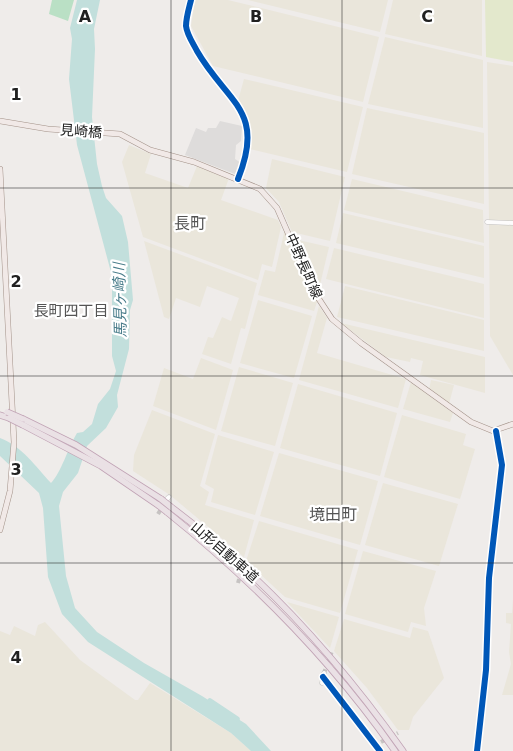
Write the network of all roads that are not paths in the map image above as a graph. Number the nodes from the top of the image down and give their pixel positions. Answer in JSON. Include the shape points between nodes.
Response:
{"nodes":[{"id":1,"x":191,"y":0,"type":"edge"},
{"id":2,"x":0,"y":121,"type":"edge"},
{"id":3,"x":113,"y":134,"type":"joint"},
{"id":4,"x":0,"y":169,"type":"edge"},
{"id":5,"x":238,"y":179,"type":"junction"},
{"id":6,"x":487,"y":222,"type":"dead end"},
{"id":7,"x":513,"y":223,"type":"edge"},
{"id":8,"x":0,"y":409,"type":"edge"},
{"id":9,"x":0,"y":415,"type":"edge"},
{"id":10,"x":8,"y":415,"type":"junction"},
{"id":11,"x":513,"y":424,"type":"edge"},
{"id":12,"x":496,"y":431,"type":"junction"},
{"id":13,"x":169,"y":509,"type":"junction"},
{"id":14,"x":0,"y":530,"type":"edge"},
{"id":15,"x":322,"y":683,"type":"dead end"},
{"id":16,"x":381,"y":742,"type":"dead end"},
{"id":17,"x":379,"y":749,"type":"edge"},
{"id":18,"x":395,"y":751,"type":"edge"},
{"id":19,"x":403,"y":751,"type":"edge"},
{"id":20,"x":477,"y":751,"type":"edge"}],
"edges":[{"from":1,"to":5,"type":"street","via":[[186,20],[190,38],[208,68],[241,109],[246,123],[246,155]]},
{"from":2,"to":3,"type":"main road","name":"見崎橋"},
{"from":3,"to":5,"type":"main road","name":"中野長町線","via":[[120,134],[150,150]]},
{"from":4,"to":14,"type":"main road","via":[[14,442],[11,485]]},
{"from":5,"to":12,"type":"main road","name":"中野長町線","via":[[260,189],[272,200],[319,301],[339,325],[459,414],[483,428]]},
{"from":6,"to":7,"type":"street"},
{"from":8,"to":10,"type":"highway","name":"山形自動車道"},
{"from":9,"to":10,"type":"highway","name":"山形自動車道"},
{"from":10,"to":13,"type":"highway","name":"山形自動車道","bridge":true,"via":[[164,500]]},
{"from":11,"to":12,"type":"main road"},
{"from":12,"to":20,"type":"street","via":[[502,465],[489,578],[486,670]]},
{"from":13,"to":18,"type":"highway","name":"山形自動車道","via":[[301,635]]},
{"from":13,"to":19,"type":"highway","name":"山形自動車道","via":[[247,571],[301,625],[379,717]]},
{"from":15,"to":17,"type":"street","via":[[324,675]]},
{"from":16,"to":17,"type":"street"}]}
